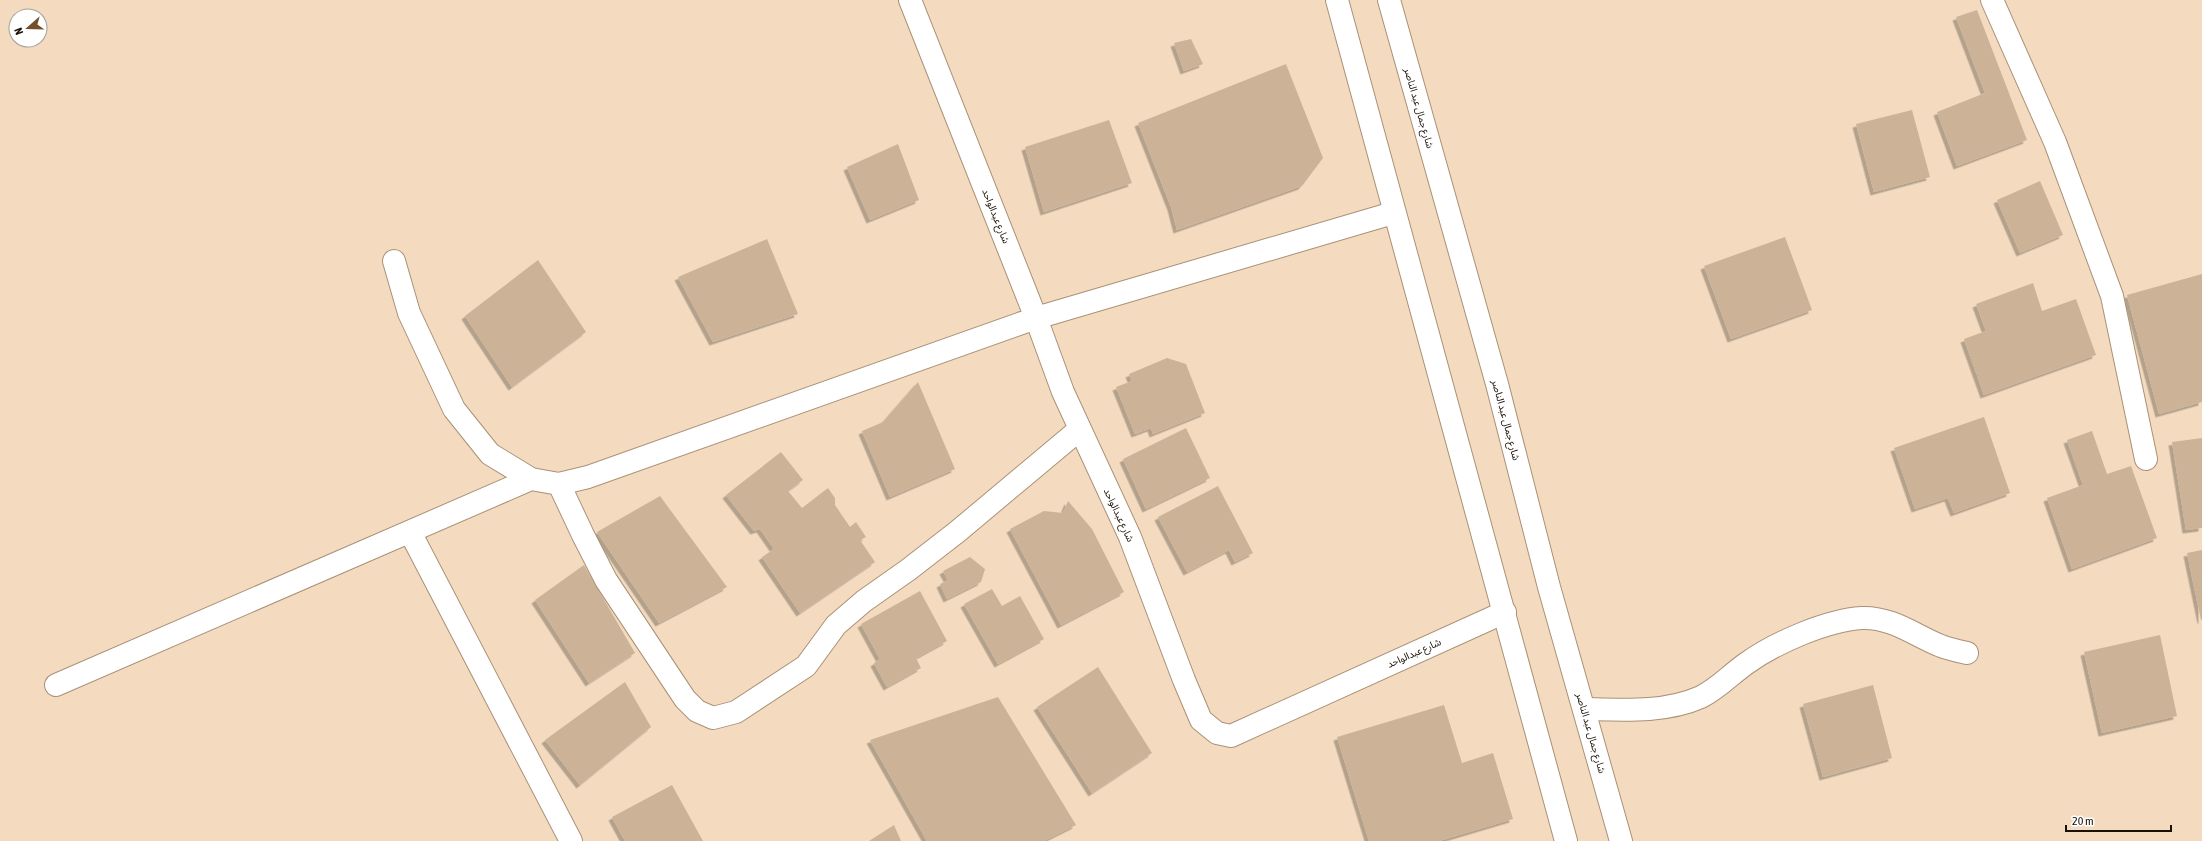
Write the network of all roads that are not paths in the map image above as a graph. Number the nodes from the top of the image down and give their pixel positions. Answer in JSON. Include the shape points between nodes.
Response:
{"nodes":[{"id":1,"x":910,"y":0,"type":"edge"},
{"id":2,"x":1337,"y":0,"type":"edge"},
{"id":3,"x":1389,"y":0,"type":"edge"},
{"id":4,"x":1992,"y":0,"type":"edge"},
{"id":5,"x":1394,"y":213,"type":"junction"},
{"id":6,"x":394,"y":261,"type":"dead end"},
{"id":7,"x":1036,"y":318,"type":"junction"},
{"id":8,"x":1080,"y":429,"type":"junction"},
{"id":9,"x":2146,"y":459,"type":"dead end"},
{"id":10,"x":531,"y":479,"type":"junction"},
{"id":11,"x":559,"y":484,"type":"junction"},
{"id":12,"x":410,"y":532,"type":"junction"},
{"id":13,"x":1505,"y":612,"type":"junction"},
{"id":14,"x":1967,"y":653,"type":"dead end"},
{"id":15,"x":56,"y":685,"type":"dead end"},
{"id":16,"x":1585,"y":709,"type":"junction"},
{"id":17,"x":571,"y":841,"type":"edge"},
{"id":18,"x":1566,"y":841,"type":"edge"},
{"id":19,"x":1621,"y":841,"type":"edge"}],
"edges":[{"from":1,"to":7,"type":"street","name":"شارع عبدالواحد"},
{"from":2,"to":5,"type":"street"},
{"from":3,"to":16,"type":"street","name":"شارع جمال عبد الناصر","via":[[1497,384],[1549,587]]},
{"from":4,"to":9,"type":"street","via":[[2055,142],[2112,296]]},
{"from":5,"to":7,"type":"street"},
{"from":5,"to":13,"type":"street"},
{"from":6,"to":10,"type":"street","via":[[409,313],[454,409],[490,454]]},
{"from":7,"to":8,"type":"street","name":"شارع عبدالواحد","via":[[1063,392]]},
{"from":7,"to":11,"type":"street","via":[[588,477]]},
{"from":8,"to":11,"type":"street","via":[[957,532],[836,625],[806,666],[736,712],[713,718],[697,711],[685,699],[606,580]]},
{"from":8,"to":13,"type":"street","name":"شارع عبدالواحد","via":[[1130,537],[1201,720],[1217,733],[1231,736]]},
{"from":10,"to":11,"type":"street"},
{"from":10,"to":12,"type":"street"},
{"from":12,"to":15,"type":"street"},
{"from":12,"to":17,"type":"street"},
{"from":13,"to":18,"type":"street"},
{"from":14,"to":16,"type":"street","via":[[1941,646],[1902,626],[1883,620],[1845,620],[1773,647],[1701,696],[1661,708]]},
{"from":16,"to":19,"type":"street","name":"شارع جمال عبد الناصر"}]}
